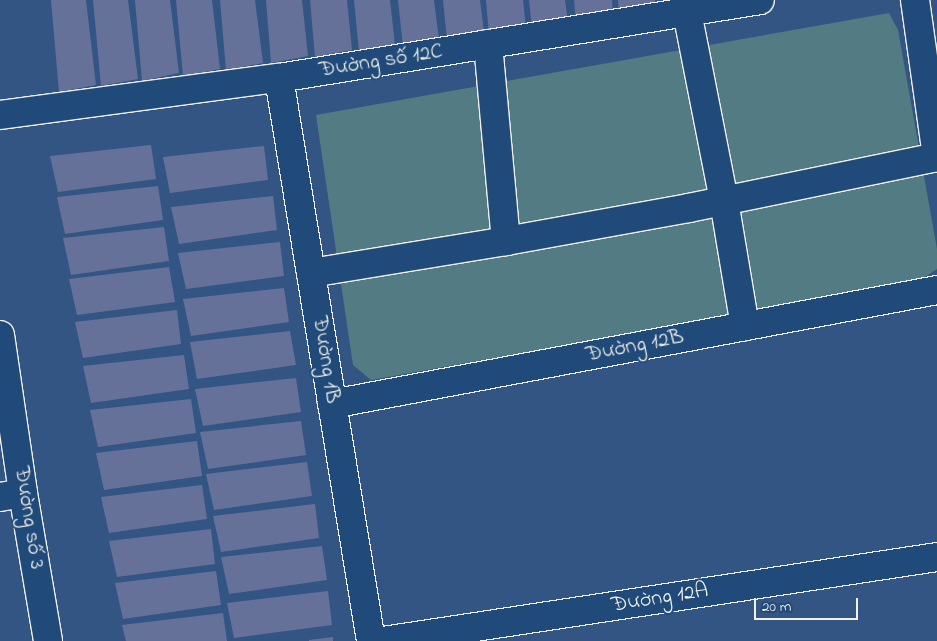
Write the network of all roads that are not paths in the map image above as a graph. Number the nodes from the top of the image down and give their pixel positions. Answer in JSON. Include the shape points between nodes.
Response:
{"nodes":[{"id":1,"x":760,"y":0,"type":"edge"},
{"id":2,"x":915,"y":0,"type":"edge"},
{"id":3,"x":687,"y":12,"type":"junction"},
{"id":4,"x":488,"y":44,"type":"junction"},
{"id":5,"x":279,"y":78,"type":"junction"},
{"id":6,"x":0,"y":115,"type":"edge"},
{"id":7,"x":937,"y":157,"type":"edge"},
{"id":8,"x":724,"y":201,"type":"junction"},
{"id":9,"x":506,"y":241,"type":"junction"},
{"id":10,"x":311,"y":273,"type":"junction"},
{"id":11,"x":937,"y":290,"type":"edge"},
{"id":12,"x":745,"y":326,"type":"junction"},
{"id":13,"x":0,"y":335,"type":"edge"},
{"id":14,"x":332,"y":404,"type":"junction"},
{"id":15,"x":11,"y":495,"type":"edge"},
{"id":16,"x":937,"y":557,"type":"edge"},
{"id":17,"x":48,"y":641,"type":"edge"},
{"id":18,"x":371,"y":641,"type":"edge"},
{"id":19,"x":383,"y":641,"type":"edge"}],
"edges":[{"from":1,"to":3,"type":"street","name":"Đường số 12C"},
{"from":2,"to":7,"type":"street"},
{"from":3,"to":4,"type":"street","name":"Đường số 12C"},
{"from":3,"to":8,"type":"street"},
{"from":4,"to":5,"type":"street","name":"Đường số 12C"},
{"from":4,"to":9,"type":"street"},
{"from":5,"to":6,"type":"street","name":"Đường số 12C"},
{"from":5,"to":10,"type":"street","name":"Đường 1B"},
{"from":7,"to":8,"type":"street"},
{"from":8,"to":9,"type":"street"},
{"from":8,"to":12,"type":"street"},
{"from":9,"to":10,"type":"street"},
{"from":10,"to":14,"type":"street","name":"Đường 1B"},
{"from":11,"to":12,"type":"street","name":"Đường 12B"},
{"from":12,"to":14,"type":"street","name":"Đường 12B"},
{"from":13,"to":15,"type":"street","name":"Đường số 3"},
{"from":14,"to":18,"type":"street","name":"Đường 1B"},
{"from":15,"to":17,"type":"street","name":"Đường số 3"},
{"from":16,"to":19,"type":"street","name":"Đường 12A"}]}
